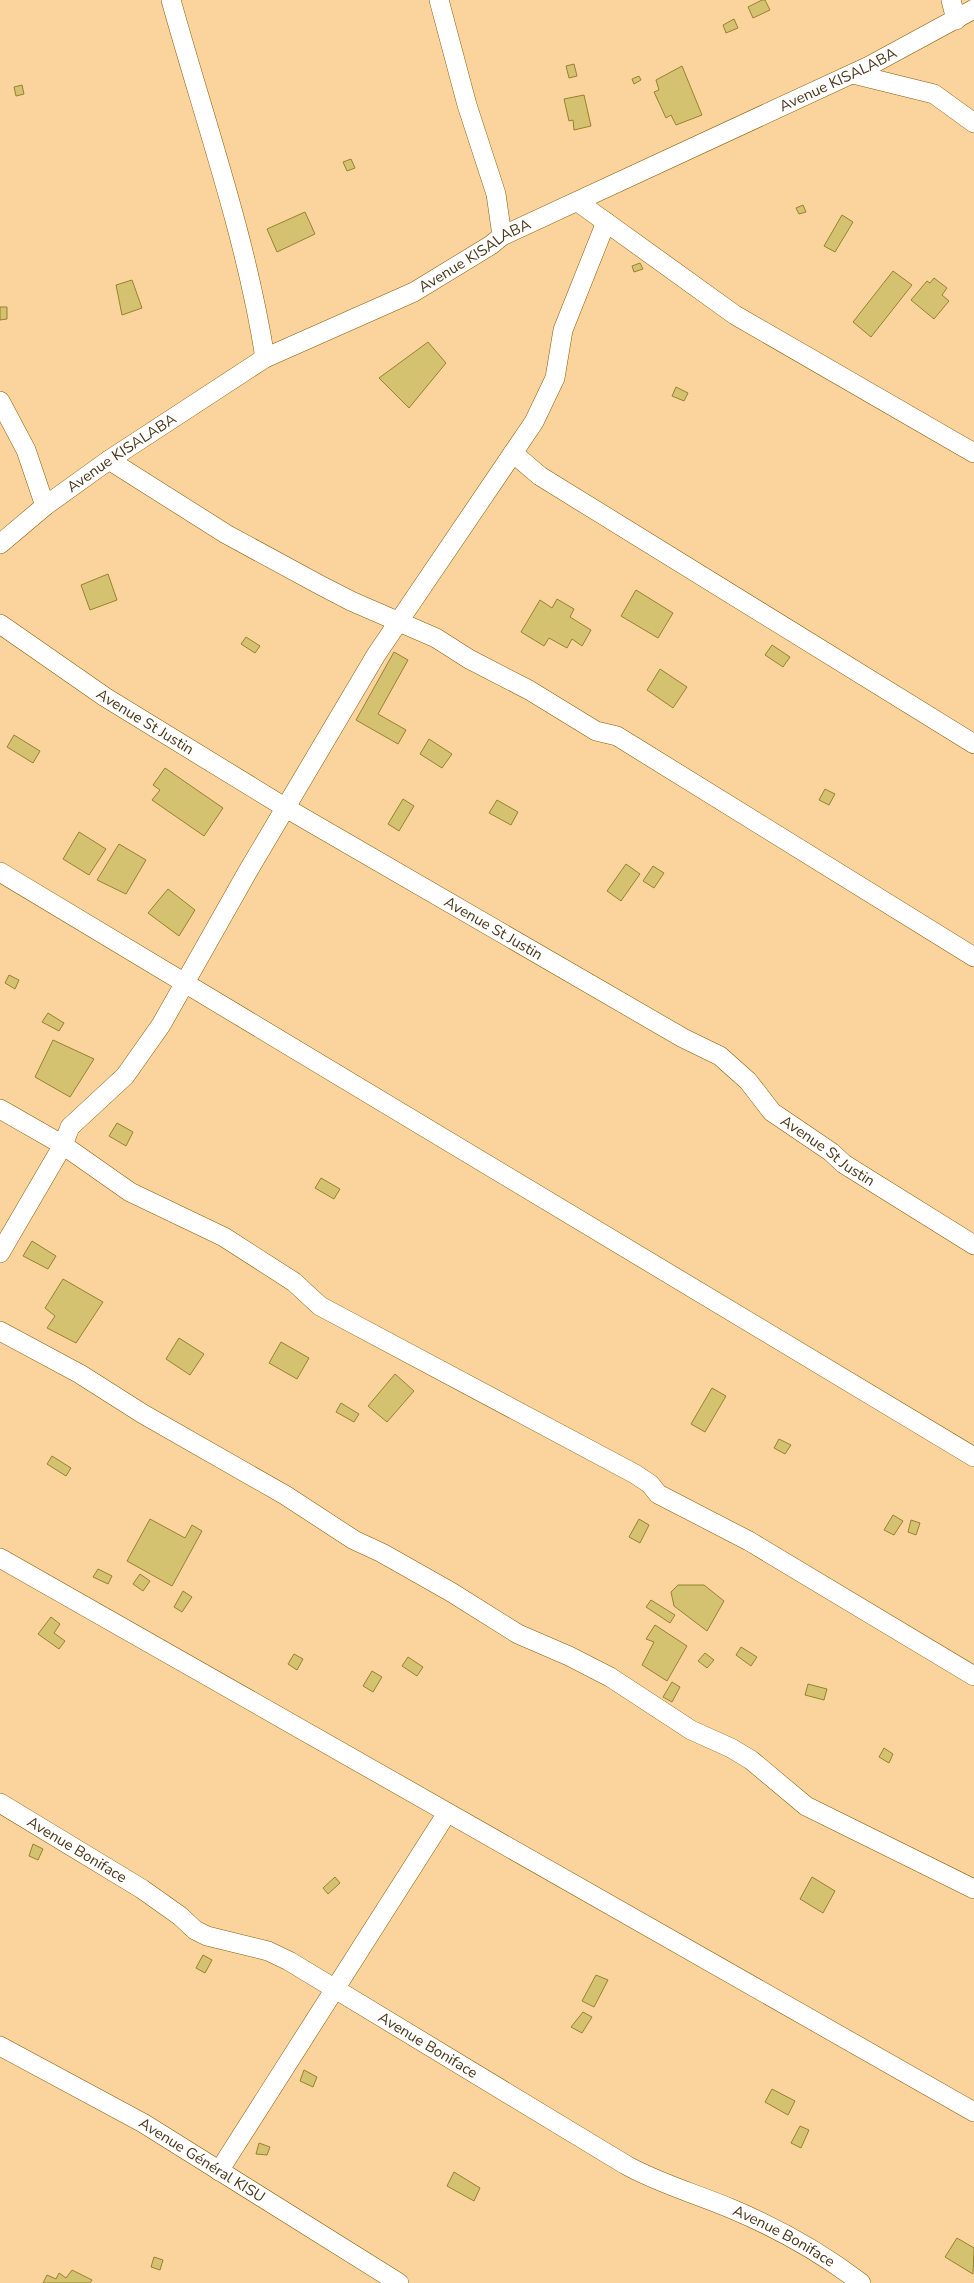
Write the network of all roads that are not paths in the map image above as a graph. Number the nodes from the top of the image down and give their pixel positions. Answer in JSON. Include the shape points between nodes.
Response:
{"nodes":[{"id":1,"x":171,"y":0,"type":"edge"},
{"id":2,"x":439,"y":0,"type":"edge"},
{"id":3,"x":951,"y":0,"type":"edge"},
{"id":4,"x":974,"y":9,"type":"edge"},
{"id":5,"x":956,"y":20,"type":"junction"},
{"id":6,"x":853,"y":74,"type":"junction"},
{"id":7,"x":974,"y":122,"type":"edge"},
{"id":8,"x":578,"y":202,"type":"junction"},
{"id":9,"x":606,"y":222,"type":"junction"},
{"id":10,"x":502,"y":236,"type":"junction"},
{"id":11,"x":265,"y":358,"type":"junction"},
{"id":12,"x":0,"y":401,"type":"edge"},
{"id":13,"x":513,"y":453,"type":"junction"},
{"id":14,"x":974,"y":453,"type":"edge"},
{"id":15,"x":109,"y":460,"type":"junction"},
{"id":16,"x":45,"y":506,"type":"junction"},
{"id":17,"x":0,"y":544,"type":"edge"},
{"id":18,"x":399,"y":621,"type":"junction"},
{"id":19,"x":0,"y":624,"type":"edge"},
{"id":20,"x":974,"y":744,"type":"edge"},
{"id":21,"x":286,"y":808,"type":"junction"},
{"id":22,"x":0,"y":872,"type":"edge"},
{"id":23,"x":974,"y":957,"type":"edge"},
{"id":24,"x":184,"y":984,"type":"junction"},
{"id":25,"x":0,"y":1109,"type":"edge"},
{"id":26,"x":63,"y":1145,"type":"junction"},
{"id":27,"x":974,"y":1246,"type":"edge"},
{"id":28,"x":0,"y":1253,"type":"edge"},
{"id":29,"x":0,"y":1331,"type":"edge"},
{"id":30,"x":974,"y":1457,"type":"edge"},
{"id":31,"x":0,"y":1558,"type":"edge"},
{"id":32,"x":974,"y":1676,"type":"edge"},
{"id":33,"x":0,"y":1803,"type":"edge"},
{"id":34,"x":448,"y":1813,"type":"junction"},
{"id":35,"x":974,"y":1890,"type":"edge"},
{"id":36,"x":335,"y":1990,"type":"junction"},
{"id":37,"x":0,"y":2046,"type":"edge"},
{"id":38,"x":974,"y":2112,"type":"edge"},
{"id":39,"x":219,"y":2171,"type":"junction"},
{"id":40,"x":399,"y":2283,"type":"edge"},
{"id":41,"x":861,"y":2283,"type":"edge"}],
"edges":[{"from":1,"to":11,"type":"street","via":[[224,181],[259,321]]},
{"from":2,"to":10,"type":"street","via":[[467,105],[496,194]]},
{"from":3,"to":5,"type":"street"},
{"from":4,"to":5,"type":"street","name":"Avenue KISALABA"},
{"from":5,"to":6,"type":"street","name":"Avenue KISALABA"},
{"from":6,"to":7,"type":"street","via":[[934,94]]},
{"from":6,"to":8,"type":"street","name":"Avenue KISALABA"},
{"from":8,"to":9,"type":"street"},
{"from":8,"to":10,"type":"street","name":"Avenue KISALABA"},
{"from":9,"to":13,"type":"street","via":[[563,330],[555,378],[534,422]]},
{"from":9,"to":14,"type":"street","via":[[735,314]]},
{"from":10,"to":11,"type":"street","name":"Avenue KISALABA","via":[[414,292]]},
{"from":11,"to":15,"type":"street","name":"Avenue KISALABA"},
{"from":12,"to":16,"type":"street","via":[[26,450]]},
{"from":13,"to":18,"type":"street"},
{"from":13,"to":20,"type":"street","via":[[540,476]]},
{"from":15,"to":16,"type":"street","name":"Avenue KISALABA"},
{"from":15,"to":18,"type":"street","via":[[226,534],[351,601]]},
{"from":16,"to":17,"type":"street","name":"Avenue KISALABA"},
{"from":18,"to":21,"type":"street"},
{"from":18,"to":23,"type":"street","via":[[530,690],[596,730],[617,736]]},
{"from":19,"to":21,"type":"street","name":"Avenue St Justin","via":[[105,697]]},
{"from":21,"to":24,"type":"street"},
{"from":21,"to":27,"type":"street","name":"Avenue St Justin","via":[[683,1038],[720,1056],[748,1081],[772,1112],[832,1152],[844,1164]]},
{"from":22,"to":24,"type":"street"},
{"from":24,"to":26,"type":"street","via":[[126,1076],[70,1127]]},
{"from":24,"to":30,"type":"street"},
{"from":25,"to":26,"type":"street"},
{"from":26,"to":28,"type":"street"},
{"from":26,"to":32,"type":"street","via":[[130,1192],[224,1237],[294,1282],[320,1306],[635,1474],[658,1494],[749,1541]]},
{"from":29,"to":35,"type":"street","via":[[80,1374],[285,1495],[354,1540],[451,1592],[518,1634],[610,1677],[691,1730],[732,1748],[806,1806]]},
{"from":31,"to":34,"type":"street"},
{"from":33,"to":36,"type":"street","name":"Avenue Boniface","via":[[142,1889],[195,1930],[268,1951]]},
{"from":34,"to":36,"type":"street"},
{"from":34,"to":38,"type":"street"},
{"from":36,"to":39,"type":"street"},
{"from":36,"to":41,"type":"street","name":"Avenue Boniface","via":[[626,2165],[789,2236]]},
{"from":37,"to":39,"type":"street","name":"Avenue Général KISU","via":[[143,2123]]},
{"from":39,"to":40,"type":"street","name":"Avenue Général KISU"}]}
